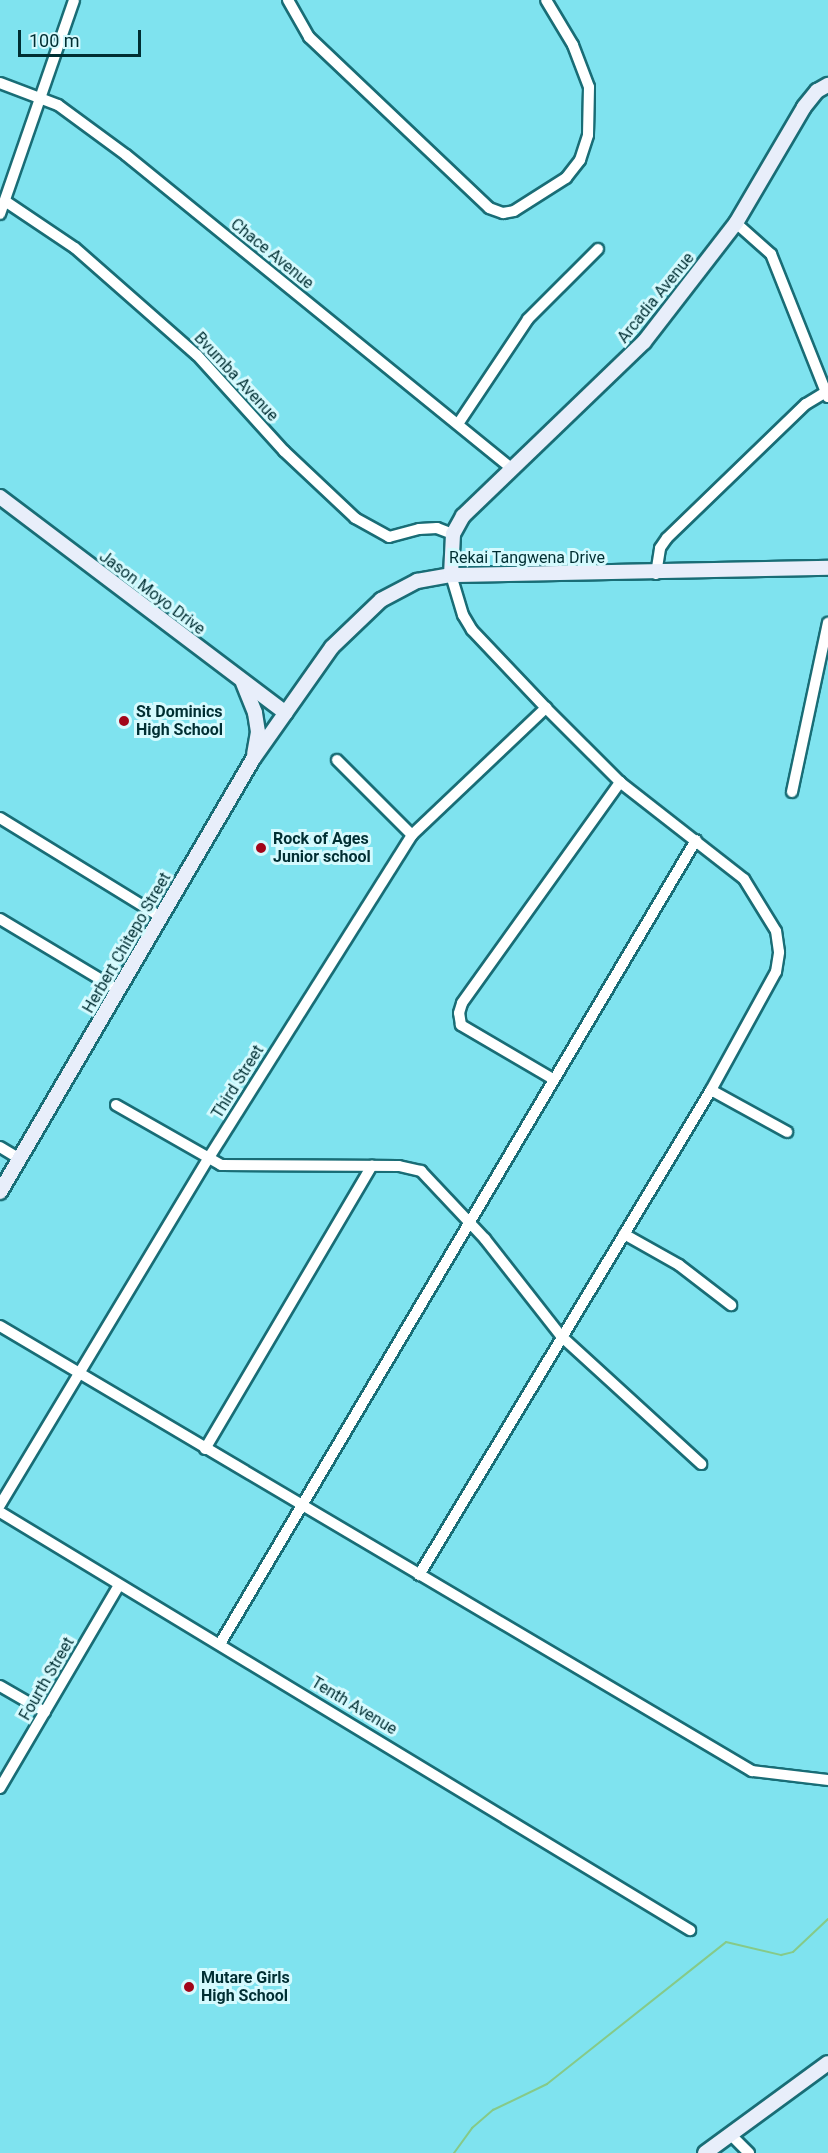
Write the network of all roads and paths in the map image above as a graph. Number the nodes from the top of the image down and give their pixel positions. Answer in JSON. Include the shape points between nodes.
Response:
{"nodes":[{"id":1,"x":74,"y":0,"type":"edge"},
{"id":2,"x":288,"y":0,"type":"edge"},
{"id":3,"x":546,"y":0,"type":"edge"},
{"id":4,"x":0,"y":83,"type":"edge"},
{"id":5,"x":828,"y":85,"type":"edge"},
{"id":6,"x":42,"y":97,"type":"junction"},
{"id":7,"x":5,"y":201,"type":"junction"},
{"id":8,"x":0,"y":214,"type":"edge"},
{"id":9,"x":736,"y":223,"type":"junction"},
{"id":10,"x":598,"y":249,"type":"dead end"},
{"id":11,"x":827,"y":395,"type":"edge"},
{"id":12,"x":458,"y":424,"type":"junction"},
{"id":13,"x":512,"y":469,"type":"junction"},
{"id":14,"x":0,"y":497,"type":"edge"},
{"id":15,"x":453,"y":534,"type":"junction"},
{"id":16,"x":828,"y":568,"type":"edge"},
{"id":17,"x":656,"y":574,"type":"junction"},
{"id":18,"x":450,"y":575,"type":"junction"},
{"id":19,"x":828,"y":622,"type":"edge"},
{"id":20,"x":231,"y":671,"type":"junction"},
{"id":21,"x":546,"y":708,"type":"junction"},
{"id":22,"x":286,"y":713,"type":"junction"},
{"id":23,"x":253,"y":759,"type":"junction"},
{"id":24,"x":337,"y":760,"type":"dead end"},
{"id":25,"x":620,"y":782,"type":"junction"},
{"id":26,"x":792,"y":792,"type":"dead end"},
{"id":27,"x":0,"y":818,"type":"edge"},
{"id":28,"x":412,"y":835,"type":"junction"},
{"id":29,"x":696,"y":840,"type":"junction"},
{"id":30,"x":161,"y":917,"type":"junction"},
{"id":31,"x":0,"y":919,"type":"edge"},
{"id":32,"x":118,"y":990,"type":"junction"},
{"id":33,"x":553,"y":1079,"type":"junction"},
{"id":34,"x":711,"y":1090,"type":"junction"},
{"id":35,"x":116,"y":1105,"type":"dead end"},
{"id":36,"x":787,"y":1132,"type":"dead end"},
{"id":37,"x":0,"y":1147,"type":"edge"},
{"id":38,"x":20,"y":1159,"type":"junction"},
{"id":39,"x":208,"y":1159,"type":"junction"},
{"id":40,"x":372,"y":1166,"type":"junction"},
{"id":41,"x":0,"y":1192,"type":"edge"},
{"id":42,"x":469,"y":1225,"type":"junction"},
{"id":43,"x":624,"y":1234,"type":"junction"},
{"id":44,"x":731,"y":1305,"type":"dead end"},
{"id":45,"x":0,"y":1326,"type":"edge"},
{"id":46,"x":561,"y":1336,"type":"junction"},
{"id":47,"x":76,"y":1375,"type":"junction"},
{"id":48,"x":206,"y":1449,"type":"junction"},
{"id":49,"x":701,"y":1464,"type":"dead end"},
{"id":50,"x":0,"y":1505,"type":"edge"},
{"id":51,"x":301,"y":1506,"type":"junction"},
{"id":52,"x":0,"y":1512,"type":"edge"},
{"id":53,"x":419,"y":1575,"type":"junction"},
{"id":54,"x":119,"y":1585,"type":"junction"},
{"id":55,"x":220,"y":1642,"type":"junction"},
{"id":56,"x":0,"y":1686,"type":"edge"},
{"id":57,"x":45,"y":1712,"type":"junction"},
{"id":58,"x":828,"y":1780,"type":"edge"},
{"id":59,"x":0,"y":1788,"type":"edge"},
{"id":60,"x":690,"y":1930,"type":"dead end"},
{"id":61,"x":828,"y":2063,"type":"edge"},
{"id":62,"x":730,"y":2134,"type":"junction"},
{"id":63,"x":705,"y":2153,"type":"edge"},
{"id":64,"x":749,"y":2153,"type":"edge"}],
"edges":[{"from":1,"to":6,"type":"street"},
{"from":2,"to":3,"type":"street","via":[[309,37],[489,208],[503,213],[514,211],[566,178],[580,160],[588,135],[590,87],[573,45]]},
{"from":4,"to":6,"type":"street","name":"Chace Avenue"},
{"from":5,"to":9,"type":"main road","name":"Arcadia Avenue","via":[[817,91],[804,107]]},
{"from":6,"to":7,"type":"street"},
{"from":6,"to":12,"type":"street","name":"Chace Avenue","via":[[126,155]]},
{"from":7,"to":8,"type":"street"},
{"from":7,"to":15,"type":"street","name":"Bvumba Avenue","via":[[75,248],[197,355],[284,450],[355,518],[388,537],[437,528]]},
{"from":9,"to":11,"type":"street","via":[[771,254]]},
{"from":9,"to":13,"type":"main road","name":"Arcadia Avenue","via":[[644,342]]},
{"from":10,"to":12,"type":"street","via":[[528,319]]},
{"from":11,"to":17,"type":"street","via":[[806,404],[667,538],[660,548]]},
{"from":12,"to":13,"type":"street","name":"Chace Avenue"},
{"from":13,"to":15,"type":"main road","name":"Arcadia Avenue","via":[[463,516]]},
{"from":14,"to":20,"type":"main road","name":"Jason Moyo Drive"},
{"from":15,"to":18,"type":"main road"},
{"from":16,"to":17,"type":"main road","name":"Rekai Tangwena Drive"},
{"from":17,"to":18,"type":"main road","name":"Rekai Tangwena Drive"},
{"from":18,"to":21,"type":"street","via":[[472,630]]},
{"from":18,"to":22,"type":"main road","name":"Rekai Tangwena Drive","via":[[399,588],[349,627]]},
{"from":19,"to":26,"type":"street"},
{"from":20,"to":22,"type":"main road","name":"Jason Moyo Drive"},
{"from":20,"to":23,"type":"main road","via":[[253,702],[258,732]]},
{"from":21,"to":25,"type":"street"},
{"from":21,"to":28,"type":"street","name":"Third Street"},
{"from":22,"to":23,"type":"main road","name":"Herbert Chitepo Street"},
{"from":23,"to":30,"type":"main road","name":"Herbert Chitepo Street"},
{"from":24,"to":28,"type":"street"},
{"from":25,"to":29,"type":"street"},
{"from":25,"to":33,"type":"street","via":[[462,1003],[459,1013],[461,1025]]},
{"from":27,"to":30,"type":"street"},
{"from":28,"to":39,"type":"street","name":"Third Street"},
{"from":29,"to":33,"type":"street"},
{"from":29,"to":34,"type":"street","via":[[744,879],[776,932],[778,952],[776,972]]},
{"from":30,"to":32,"type":"main road","name":"Herbert Chitepo Street"},
{"from":31,"to":32,"type":"street"},
{"from":32,"to":38,"type":"main road","name":"Herbert Chitepo Street"},
{"from":33,"to":42,"type":"street"},
{"from":34,"to":36,"type":"street"},
{"from":34,"to":43,"type":"street"},
{"from":35,"to":39,"type":"street"},
{"from":37,"to":38,"type":"street"},
{"from":38,"to":41,"type":"main road","name":"Herbert Chitepo Street"},
{"from":39,"to":40,"type":"street","via":[[240,1167]]},
{"from":39,"to":47,"type":"street","name":"Third Street"},
{"from":40,"to":42,"type":"street","via":[[399,1166],[421,1172]]},
{"from":40,"to":48,"type":"street"},
{"from":42,"to":46,"type":"street","via":[[485,1239]]},
{"from":42,"to":51,"type":"street"},
{"from":43,"to":44,"type":"street","via":[[679,1265]]},
{"from":43,"to":46,"type":"street"},
{"from":45,"to":47,"type":"street"},
{"from":46,"to":49,"type":"street"},
{"from":46,"to":53,"type":"street"},
{"from":47,"to":48,"type":"street"},
{"from":47,"to":50,"type":"street","name":"Third Street"},
{"from":48,"to":51,"type":"street"},
{"from":51,"to":53,"type":"street"},
{"from":51,"to":55,"type":"street"},
{"from":52,"to":54,"type":"street","name":"Tenth Avenue"},
{"from":53,"to":58,"type":"street","via":[[752,1771]]},
{"from":54,"to":55,"type":"street","name":"Tenth Avenue"},
{"from":54,"to":57,"type":"street","name":"Fourth Street"},
{"from":55,"to":60,"type":"street","name":"Tenth Avenue"},
{"from":56,"to":57,"type":"street"},
{"from":57,"to":59,"type":"street","name":"Fourth Street"},
{"from":61,"to":62,"type":"main road"},
{"from":62,"to":63,"type":"main road"},
{"from":62,"to":64,"type":"street"}]}
